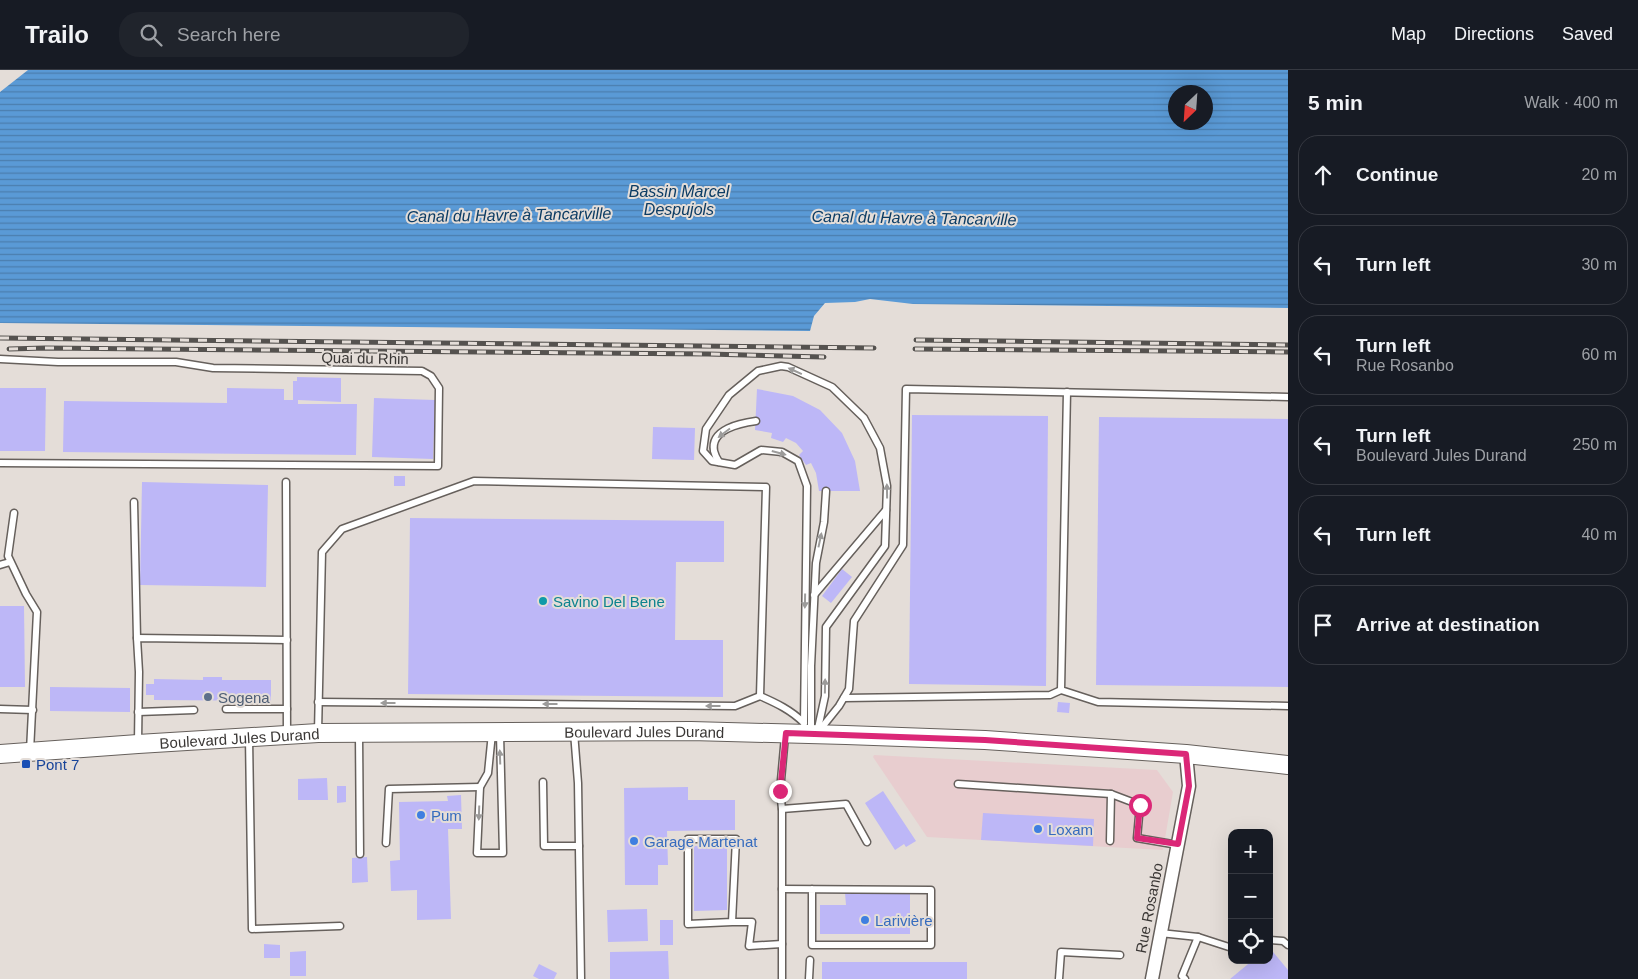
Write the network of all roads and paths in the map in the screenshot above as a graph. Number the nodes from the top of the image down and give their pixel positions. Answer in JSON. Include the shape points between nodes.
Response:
{"nodes":[{"id":1,"x":0,"y":358,"type":"edge"},
{"id":2,"x":1067,"y":392,"type":"junction"},
{"id":3,"x":1288,"y":397,"type":"edge"},
{"id":4,"x":756,"y":421,"type":"dead end"},
{"id":5,"x":719,"y":462,"type":"junction"},
{"id":6,"x":0,"y":463,"type":"edge"},
{"id":7,"x":286,"y":482,"type":"dead end"},
{"id":8,"x":826,"y":491,"type":"dead end"},
{"id":9,"x":134,"y":502,"type":"dead end"},
{"id":10,"x":886,"y":510,"type":"junction"},
{"id":11,"x":14,"y":513,"type":"dead end"},
{"id":12,"x":10,"y":562,"type":"junction"},
{"id":13,"x":0,"y":565,"type":"edge"},
{"id":14,"x":814,"y":595,"type":"junction"},
{"id":15,"x":137,"y":638,"type":"junction"},
{"id":16,"x":287,"y":640,"type":"junction"},
{"id":17,"x":1061,"y":690,"type":"junction"},
{"id":18,"x":760,"y":696,"type":"junction"},
{"id":19,"x":844,"y":698,"type":"junction"},
{"id":20,"x":318,"y":702,"type":"junction"},
{"id":21,"x":1288,"y":706,"type":"edge"},
{"id":22,"x":0,"y":709,"type":"edge"},
{"id":23,"x":226,"y":709,"type":"dead end"},
{"id":24,"x":287,"y":709,"type":"junction"},
{"id":25,"x":33,"y":710,"type":"junction"},
{"id":26,"x":194,"y":710,"type":"dead end"},
{"id":27,"x":138,"y":712,"type":"junction"},
{"id":28,"x":810,"y":728,"type":"junction"},
{"id":29,"x":496,"y":731,"type":"junction"},
{"id":30,"x":574,"y":731,"type":"junction"},
{"id":31,"x":359,"y":733,"type":"junction"},
{"id":32,"x":786,"y":733,"type":"junction"},
{"id":33,"x":318,"y":734,"type":"junction"},
{"id":34,"x":288,"y":735,"type":"junction"},
{"id":35,"x":249,"y":737,"type":"junction"},
{"id":36,"x":138,"y":744,"type":"junction"},
{"id":37,"x":30,"y":752,"type":"junction"},
{"id":38,"x":0,"y":754,"type":"edge"},
{"id":39,"x":1186,"y":754,"type":"junction"},
{"id":40,"x":1288,"y":765,"type":"edge"},
{"id":41,"x":543,"y":782,"type":"dead end"},
{"id":42,"x":958,"y":784,"type":"dead end"},
{"id":43,"x":480,"y":787,"type":"junction"},
{"id":44,"x":1111,"y":794,"type":"junction"},
{"id":45,"x":782,"y":809,"type":"junction"},
{"id":46,"x":1110,"y":841,"type":"dead end"},
{"id":47,"x":386,"y":842,"type":"dead end"},
{"id":48,"x":867,"y":842,"type":"dead end"},
{"id":49,"x":1178,"y":844,"type":"junction"},
{"id":50,"x":579,"y":846,"type":"junction"},
{"id":51,"x":360,"y":854,"type":"dead end"},
{"id":52,"x":782,"y":889,"type":"junction"},
{"id":53,"x":812,"y":889,"type":"junction"},
{"id":54,"x":732,"y":922,"type":"junction"},
{"id":55,"x":340,"y":926,"type":"dead end"},
{"id":56,"x":1160,"y":933,"type":"junction"},
{"id":57,"x":1198,"y":937,"type":"junction"},
{"id":58,"x":1273,"y":940,"type":"edge"},
{"id":59,"x":782,"y":944,"type":"junction"},
{"id":60,"x":1288,"y":945,"type":"edge"},
{"id":61,"x":1228,"y":947,"type":"edge"},
{"id":62,"x":1120,"y":956,"type":"dead end"},
{"id":63,"x":810,"y":960,"type":"dead end"},
{"id":64,"x":581,"y":979,"type":"edge"},
{"id":65,"x":782,"y":979,"type":"edge"},
{"id":66,"x":809,"y":979,"type":"edge"},
{"id":67,"x":1059,"y":979,"type":"edge"},
{"id":68,"x":1152,"y":979,"type":"edge"},
{"id":69,"x":1185,"y":979,"type":"edge"}],
"edges":[{"from":1,"to":6,"type":"lane","name":"Quai du Rhin","via":[[58,362],[176,362],[213,368],[422,371],[439,388],[438,466]]},
{"from":2,"to":3,"type":"lane"},
{"from":2,"to":17,"type":"lane"},
{"from":2,"to":19,"type":"lane","via":[[906,389],[903,545],[854,621],[849,689]]},
{"from":4,"to":5,"type":"lane","one_way":true,"via":[[740,424],[717,436],[714,450]]},
{"from":10,"to":5,"type":"lane","one_way":true,"via":[[887,486],[880,448],[864,418],[832,387],[788,367],[758,371],[729,395],[706,430],[703,451],[712,461]]},
{"from":5,"to":28,"type":"lane","one_way":true,"via":[[735,465],[761,450],[782,452],[798,461],[807,486]]},
{"from":7,"to":16,"type":"lane"},
{"from":14,"to":8,"type":"lane","one_way":true},
{"from":9,"to":15,"type":"lane"},
{"from":10,"to":14,"type":"lane"},
{"from":28,"to":10,"type":"lane","one_way":true,"via":[[825,696],[826,627],[885,546]]},
{"from":11,"to":12,"type":"lane"},
{"from":12,"to":13,"type":"lane"},
{"from":12,"to":25,"type":"lane","via":[[38,612]]},
{"from":14,"to":28,"type":"lane"},
{"from":15,"to":16,"type":"lane"},
{"from":15,"to":27,"type":"lane"},
{"from":16,"to":24,"type":"lane"},
{"from":17,"to":19,"type":"lane","via":[[1050,695]]},
{"from":17,"to":21,"type":"lane","via":[[1098,702]]},
{"from":18,"to":20,"type":"lane","one_way":true,"via":[[735,706]]},
{"from":18,"to":20,"type":"lane","via":[[766,487],[474,481],[342,529],[322,552]]},
{"from":18,"to":28,"type":"lane","via":[[786,709]]},
{"from":19,"to":28,"type":"lane","via":[[839,706]]},
{"from":20,"to":33,"type":"lane"},
{"from":22,"to":25,"type":"lane"},
{"from":23,"to":24,"type":"lane"},
{"from":24,"to":34,"type":"lane"},
{"from":25,"to":37,"type":"lane"},
{"from":26,"to":27,"type":"lane"},
{"from":27,"to":36,"type":"lane"},
{"from":28,"to":32,"type":"main road","name":"Boulevard Jules Durand"},
{"from":28,"to":39,"type":"main road","name":"Boulevard Jules Durand"},
{"from":29,"to":30,"type":"main road","name":"Boulevard Jules Durand"},
{"from":29,"to":31,"type":"main road","name":"Boulevard Jules Durand"},
{"from":29,"to":43,"type":"lane","via":[[488,773]]},
{"from":43,"to":29,"type":"lane","one_way":true,"via":[[477,853],[503,853]]},
{"from":30,"to":32,"type":"main road","name":"Boulevard Jules Durand"},
{"from":30,"to":50,"type":"lane"},
{"from":31,"to":33,"type":"main road","name":"Boulevard Jules Durand"},
{"from":31,"to":51,"type":"lane"},
{"from":32,"to":45,"type":"lane","via":[[780,791]]},
{"from":33,"to":34,"type":"main road","name":"Boulevard Jules Durand"},
{"from":34,"to":35,"type":"main road","name":"Boulevard Jules Durand"},
{"from":35,"to":36,"type":"main road","name":"Boulevard Jules Durand"},
{"from":35,"to":55,"type":"lane","via":[[252,929]]},
{"from":36,"to":37,"type":"main road","name":"Boulevard Jules Durand"},
{"from":37,"to":38,"type":"main road","name":"Boulevard Jules Durand"},
{"from":39,"to":40,"type":"main road","name":"Boulevard Jules Durand"},
{"from":39,"to":49,"type":"street","name":"Rue Rosanbo","via":[[1189,786]]},
{"from":41,"to":50,"type":"lane","via":[[544,846]]},
{"from":42,"to":44,"type":"lane"},
{"from":43,"to":47,"type":"lane","via":[[389,789]]},
{"from":44,"to":46,"type":"lane"},
{"from":44,"to":49,"type":"lane","via":[[1140,805],[1137,838]]},
{"from":45,"to":48,"type":"lane","via":[[846,804]]},
{"from":45,"to":52,"type":"lane"},
{"from":49,"to":56,"type":"street","name":"Rue Rosanbo"},
{"from":50,"to":64,"type":"lane"},
{"from":52,"to":53,"type":"lane"},
{"from":52,"to":59,"type":"lane"},
{"from":53,"to":53,"type":"lane","via":[[931,890],[931,945],[812,945]]},
{"from":54,"to":54,"type":"lane","via":[[736,839],[688,839],[688,924]]},
{"from":54,"to":59,"type":"lane","via":[[752,922],[750,946]]},
{"from":56,"to":57,"type":"lane"},
{"from":56,"to":68,"type":"street","name":"Rue Rosanbo"},
{"from":57,"to":61,"type":"lane"},
{"from":57,"to":69,"type":"lane","via":[[1182,976]]},
{"from":58,"to":60,"type":"lane"},
{"from":59,"to":65,"type":"lane"},
{"from":62,"to":67,"type":"lane","via":[[1061,952]]},
{"from":63,"to":66,"type":"lane"}]}
